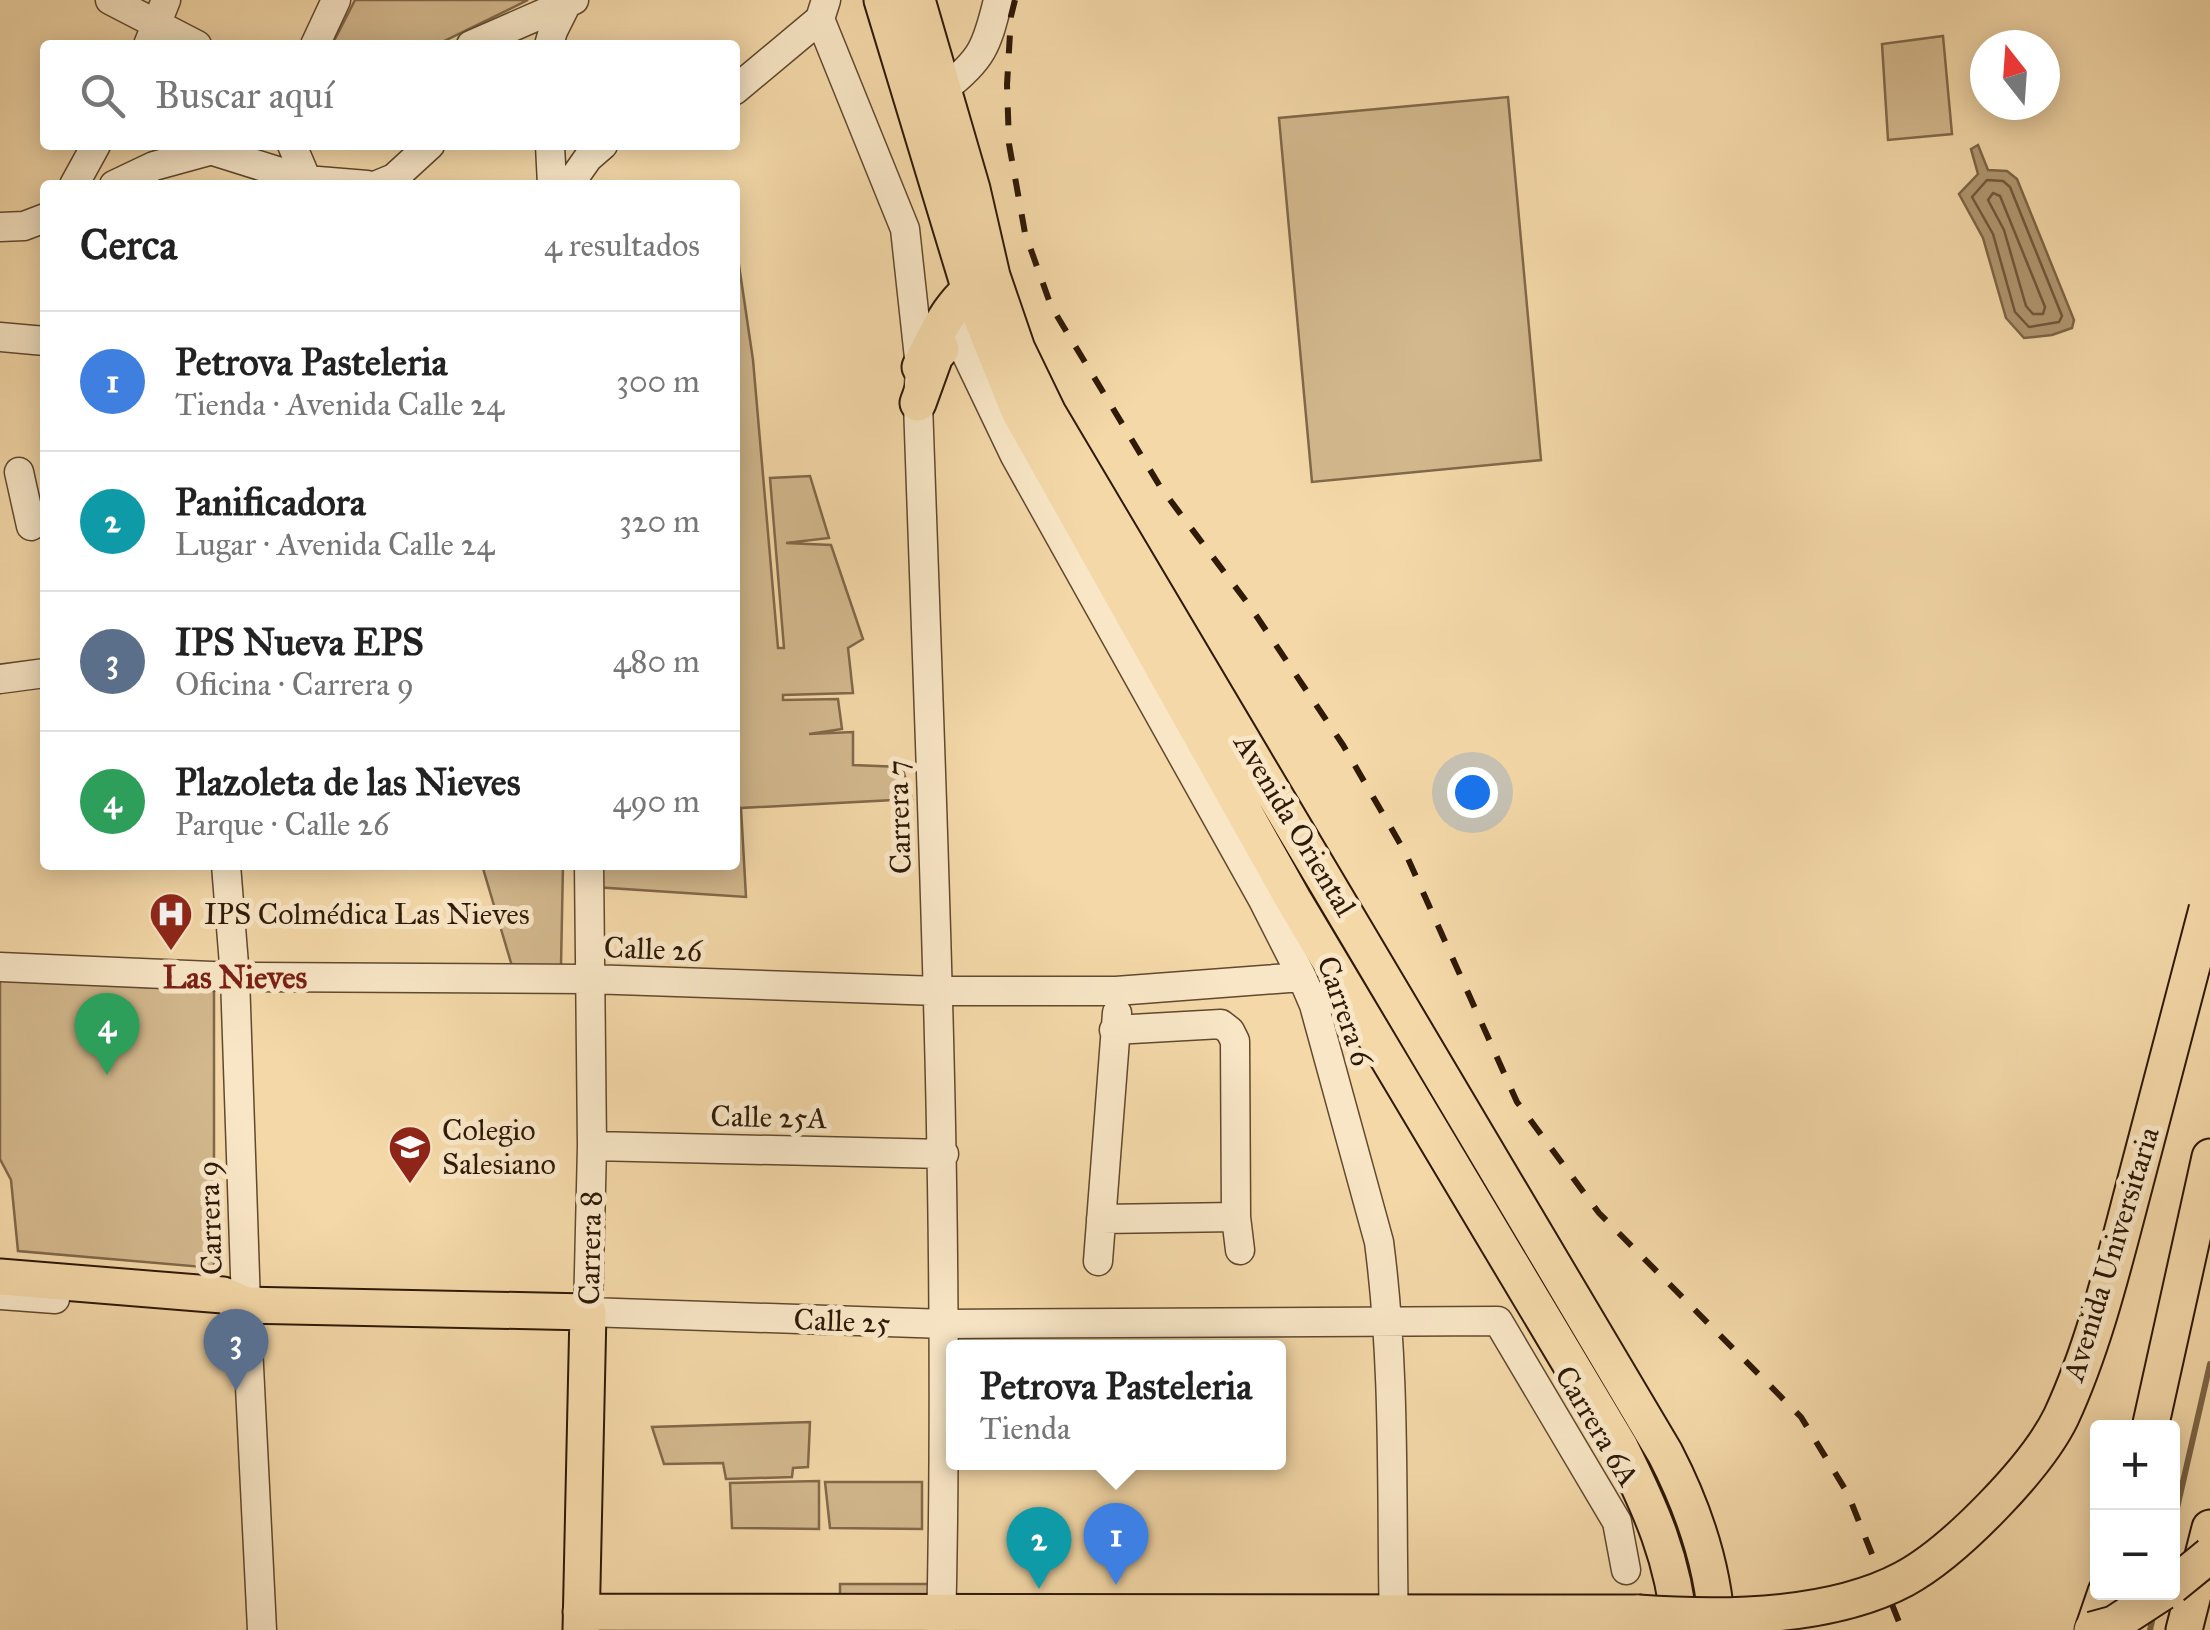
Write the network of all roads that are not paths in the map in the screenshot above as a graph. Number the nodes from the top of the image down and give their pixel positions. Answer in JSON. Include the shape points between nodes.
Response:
{"nodes":[{"id":1,"x":110,"y":0,"type":"edge"},
{"id":2,"x":336,"y":0,"type":"edge"},
{"id":3,"x":882,"y":0,"type":"edge"},
{"id":4,"x":917,"y":0,"type":"edge"},
{"id":5,"x":998,"y":0,"type":"edge"},
{"id":6,"x":570,"y":2,"type":"edge"},
{"id":7,"x":823,"y":10,"type":"edge"},
{"id":8,"x":156,"y":23,"type":"edge"},
{"id":9,"x":188,"y":40,"type":"edge"},
{"id":10,"x":317,"y":40,"type":"edge"},
{"id":11,"x":483,"y":40,"type":"edge"},
{"id":12,"x":551,"y":40,"type":"edge"},
{"id":13,"x":740,"y":85,"type":"edge"},
{"id":14,"x":944,"y":89,"type":"junction"},
{"id":15,"x":93,"y":150,"type":"edge"},
{"id":16,"x":212,"y":150,"type":"edge"},
{"id":17,"x":225,"y":150,"type":"edge"},
{"id":18,"x":294,"y":150,"type":"edge"},
{"id":19,"x":425,"y":150,"type":"edge"},
{"id":20,"x":550,"y":150,"type":"edge"},
{"id":21,"x":597,"y":150,"type":"edge"},
{"id":22,"x":153,"y":165,"type":"edge"},
{"id":23,"x":77,"y":180,"type":"edge"},
{"id":24,"x":124,"y":180,"type":"edge"},
{"id":25,"x":303,"y":180,"type":"edge"},
{"id":26,"x":307,"y":180,"type":"edge"},
{"id":27,"x":389,"y":180,"type":"edge"},
{"id":28,"x":552,"y":180,"type":"edge"},
{"id":29,"x":572,"y":180,"type":"edge"},
{"id":30,"x":40,"y":220,"type":"edge"},
{"id":31,"x":0,"y":226,"type":"edge"},
{"id":32,"x":971,"y":312,"type":"junction"},
{"id":33,"x":0,"y":337,"type":"edge"},
{"id":34,"x":40,"y":341,"type":"edge"},
{"id":35,"x":920,"y":367,"type":"junction"},
{"id":36,"x":918,"y":403,"type":"junction"},
{"id":37,"x":30,"y":488,"type":"edge"},
{"id":38,"x":31,"y":526,"type":"dead end"},
{"id":39,"x":40,"y":674,"type":"edge"},
{"id":40,"x":0,"y":678,"type":"edge"},
{"id":41,"x":226,"y":870,"type":"edge"},
{"id":42,"x":589,"y":870,"type":"edge"},
{"id":43,"x":2208,"y":904,"type":"edge"},
{"id":44,"x":0,"y":967,"type":"edge"},
{"id":45,"x":236,"y":977,"type":"junction"},
{"id":46,"x":1302,"y":977,"type":"junction"},
{"id":47,"x":589,"y":979,"type":"junction"},
{"id":48,"x":938,"y":991,"type":"junction"},
{"id":49,"x":1116,"y":991,"type":"junction"},
{"id":50,"x":1114,"y":1030,"type":"junction"},
{"id":51,"x":592,"y":1146,"type":"junction"},
{"id":52,"x":944,"y":1154,"type":"junction"},
{"id":53,"x":2210,"y":1156,"type":"edge"},
{"id":54,"x":1236,"y":1217,"type":"junction"},
{"id":55,"x":1101,"y":1219,"type":"junction"},
{"id":56,"x":1240,"y":1250,"type":"dead end"},
{"id":57,"x":1098,"y":1261,"type":"dead end"},
{"id":58,"x":0,"y":1278,"type":"edge"},
{"id":59,"x":0,"y":1295,"type":"edge"},
{"id":60,"x":246,"y":1305,"type":"junction"},
{"id":61,"x":588,"y":1312,"type":"junction"},
{"id":62,"x":1388,"y":1321,"type":"junction"},
{"id":63,"x":1498,"y":1321,"type":"joint"},
{"id":64,"x":946,"y":1324,"type":"junction"},
{"id":65,"x":2152,"y":1420,"type":"edge"},
{"id":66,"x":2210,"y":1528,"type":"edge"},
{"id":67,"x":2210,"y":1555,"type":"edge"},
{"id":68,"x":1626,"y":1570,"type":"dead end"},
{"id":69,"x":2180,"y":1579,"type":"edge"},
{"id":70,"x":2103,"y":1600,"type":"edge"},
{"id":71,"x":2150,"y":1600,"type":"edge"},
{"id":72,"x":941,"y":1620,"type":"edge"},
{"id":73,"x":581,"y":1621,"type":"edge"},
{"id":74,"x":1394,"y":1621,"type":"edge"},
{"id":75,"x":1555,"y":1621,"type":"edge"},
{"id":76,"x":262,"y":1630,"type":"edge"},
{"id":77,"x":1680,"y":1630,"type":"edge"},
{"id":78,"x":1717,"y":1630,"type":"edge"},
{"id":79,"x":2093,"y":1630,"type":"edge"},
{"id":80,"x":2184,"y":1630,"type":"edge"}],
"edges":[{"from":1,"to":8,"type":"street"},
{"from":2,"to":10,"type":"street"},
{"from":3,"to":32,"type":"main road","name":"Avenida Oriental","via":[[944,198]]},
{"from":4,"to":14,"type":"main road","name":"Avenida Oriental"},
{"from":5,"to":14,"type":"street","via":[[984,50]]},
{"from":6,"to":11,"type":"street"},
{"from":6,"to":12,"type":"street"},
{"from":7,"to":13,"type":"street"},
{"from":7,"to":35,"type":"street","name":"Carrera 7","via":[[905,229]]},
{"from":8,"to":9,"type":"street"},
{"from":14,"to":32,"type":"main road","name":"Avenida Oriental"},
{"from":15,"to":23,"type":"street"},
{"from":16,"to":22,"type":"street"},
{"from":17,"to":25,"type":"street"},
{"from":18,"to":26,"type":"street"},
{"from":19,"to":27,"type":"street"},
{"from":20,"to":28,"type":"street"},
{"from":21,"to":29,"type":"street"},
{"from":22,"to":24,"type":"street"},
{"from":30,"to":31,"type":"street"},
{"from":32,"to":35,"type":"main road"},
{"from":32,"to":36,"type":"main road","via":[[935,356]]},
{"from":32,"to":46,"type":"street","name":"Carrera 6","via":[[1015,456]]},
{"from":32,"to":77,"type":"main road","name":"Avenida Oriental","via":[[1019,411],[1294,900],[1620,1447],[1658,1524],[1677,1588]]},
{"from":32,"to":78,"type":"main road","name":"Avenida Oriental","via":[[1017,349],[1048,412],[1665,1453],[1693,1515],[1715,1593]]},
{"from":33,"to":34,"type":"street"},
{"from":35,"to":36,"type":"street","name":"Carrera 7"},
{"from":36,"to":48,"type":"street","name":"Carrera 7"},
{"from":37,"to":38,"type":"street"},
{"from":39,"to":40,"type":"street"},
{"from":41,"to":45,"type":"street","name":"Carrera 9"},
{"from":42,"to":47,"type":"street","name":"Carrera 8"},
{"from":43,"to":75,"type":"main road","name":"Avenida Universitaria","bridge":true,"via":[[2107,1292],[2060,1420],[2016,1483],[1904,1578],[1823,1608]]},
{"from":44,"to":45,"type":"street","name":"Calle 26"},
{"from":45,"to":47,"type":"street","name":"Calle 26"},
{"from":45,"to":60,"type":"street","name":"Carrera 9"},
{"from":46,"to":49,"type":"street","name":"Calle 26"},
{"from":46,"to":62,"type":"street","name":"Carrera 6","via":[[1379,1242]]},
{"from":47,"to":48,"type":"street","name":"Calle 26"},
{"from":47,"to":51,"type":"street","name":"Carrera 8"},
{"from":48,"to":49,"type":"street","name":"Calle 26"},
{"from":48,"to":52,"type":"street","name":"Carrera 7"},
{"from":49,"to":50,"type":"street"},
{"from":50,"to":54,"type":"street","via":[[1220,1024],[1230,1031]]},
{"from":50,"to":55,"type":"street"},
{"from":51,"to":52,"type":"street","name":"Calle 25A"},
{"from":51,"to":61,"type":"street","name":"Carrera 8"},
{"from":52,"to":64,"type":"street","name":"Carrera 7"},
{"from":53,"to":65,"type":"main road"},
{"from":54,"to":55,"type":"street"},
{"from":54,"to":56,"type":"street"},
{"from":55,"to":57,"type":"street"},
{"from":58,"to":60,"type":"main road","name":"Calle 25","via":[[223,1295]]},
{"from":59,"to":60,"type":"street","name":"Calle 25","via":[[223,1311]]},
{"from":60,"to":61,"type":"main road","name":"Calle 25"},
{"from":60,"to":76,"type":"street","name":"Carrera 9"},
{"from":61,"to":64,"type":"street","name":"Calle 25"},
{"from":61,"to":73,"type":"main road","name":"Carrera 8"},
{"from":62,"to":63,"type":"street","name":"Calle 25"},
{"from":62,"to":64,"type":"street","name":"Calle 25"},
{"from":62,"to":74,"type":"street","name":"Carrera 6"},
{"from":63,"to":68,"type":"street","name":"Carrera 6A","via":[[1617,1522]]},
{"from":64,"to":72,"type":"street","name":"Carrera 7"},
{"from":66,"to":80,"type":"main road"},
{"from":67,"to":69,"type":"main road","bridge":true},
{"from":70,"to":79,"type":"main road"},
{"from":71,"to":79,"type":"main road","bridge":true},
{"from":72,"to":73,"type":"main road","name":"Avenida Universitaria"},
{"from":72,"to":74,"type":"main road","name":"Avenida Universitaria"},
{"from":74,"to":75,"type":"main road","name":"Avenida Universitaria"}]}
